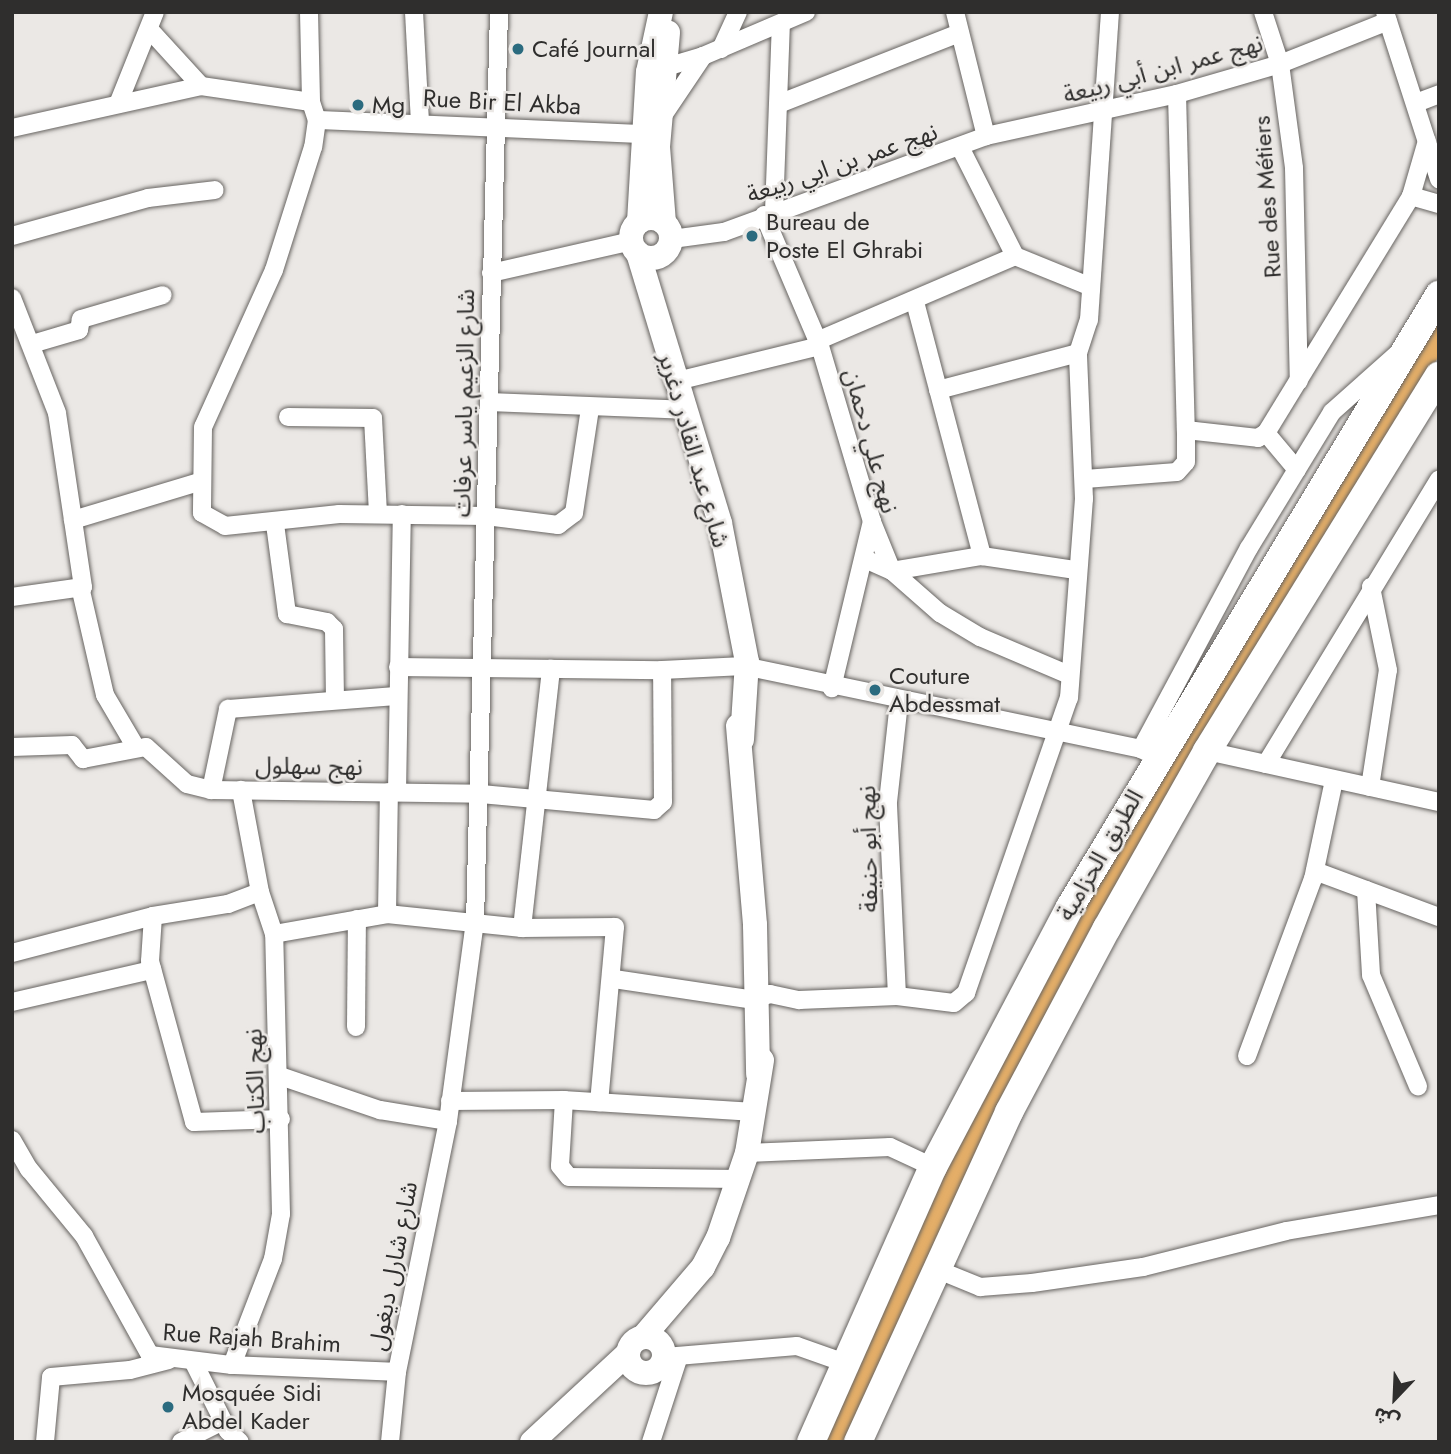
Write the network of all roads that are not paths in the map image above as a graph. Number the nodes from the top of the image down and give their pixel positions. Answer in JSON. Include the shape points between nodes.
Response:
{"nodes":[{"id":1,"x":309,"y":12,"type":"edge"},
{"id":2,"x":414,"y":12,"type":"edge"},
{"id":3,"x":499,"y":12,"type":"edge"},
{"id":4,"x":662,"y":12,"type":"edge"},
{"id":5,"x":668,"y":12,"type":"edge"},
{"id":6,"x":738,"y":12,"type":"edge"},
{"id":7,"x":806,"y":12,"type":"edge"},
{"id":8,"x":955,"y":12,"type":"edge"},
{"id":9,"x":1110,"y":12,"type":"edge"},
{"id":10,"x":1264,"y":12,"type":"edge"},
{"id":11,"x":1387,"y":16,"type":"edge"},
{"id":12,"x":152,"y":21,"type":"edge"},
{"id":13,"x":781,"y":24,"type":"junction"},
{"id":14,"x":960,"y":33,"type":"junction"},
{"id":15,"x":721,"y":49,"type":"junction"},
{"id":16,"x":703,"y":57,"type":"junction"},
{"id":17,"x":1280,"y":64,"type":"junction"},
{"id":18,"x":658,"y":69,"type":"junction"},
{"id":19,"x":201,"y":86,"type":"junction"},
{"id":20,"x":1177,"y":94,"type":"junction"},
{"id":21,"x":1439,"y":94,"type":"edge"},
{"id":22,"x":310,"y":102,"type":"junction"},
{"id":23,"x":781,"y":103,"type":"junction"},
{"id":24,"x":1416,"y":103,"type":"junction"},
{"id":25,"x":118,"y":104,"type":"junction"},
{"id":26,"x":1104,"y":112,"type":"junction"},
{"id":27,"x":663,"y":116,"type":"junction"},
{"id":28,"x":317,"y":120,"type":"junction"},
{"id":29,"x":420,"y":122,"type":"junction"},
{"id":30,"x":493,"y":124,"type":"junction"},
{"id":31,"x":12,"y":128,"type":"edge"},
{"id":32,"x":643,"y":134,"type":"junction"},
{"id":33,"x":986,"y":136,"type":"junction"},
{"id":34,"x":1430,"y":142,"type":"edge"},
{"id":35,"x":960,"y":147,"type":"junction"},
{"id":36,"x":1439,"y":179,"type":"edge"},
{"id":37,"x":215,"y":190,"type":"dead end"},
{"id":38,"x":1411,"y":196,"type":"junction"},
{"id":39,"x":1439,"y":204,"type":"edge"},
{"id":40,"x":769,"y":214,"type":"junction"},
{"id":41,"x":12,"y":236,"type":"edge"},
{"id":42,"x":668,"y":237,"type":"junction"},
{"id":43,"x":636,"y":239,"type":"junction"},
{"id":44,"x":1015,"y":256,"type":"junction"},
{"id":45,"x":491,"y":273,"type":"junction"},
{"id":46,"x":1089,"y":286,"type":"junction"},
{"id":47,"x":163,"y":295,"type":"dead end"},
{"id":48,"x":1439,"y":295,"type":"edge"},
{"id":49,"x":12,"y":298,"type":"edge"},
{"id":50,"x":915,"y":302,"type":"junction"},
{"id":51,"x":653,"y":308,"type":"junction"},
{"id":52,"x":1416,"y":338,"type":"junction"},
{"id":53,"x":32,"y":344,"type":"junction"},
{"id":54,"x":818,"y":344,"type":"junction"},
{"id":55,"x":1078,"y":353,"type":"junction"},
{"id":56,"x":1439,"y":376,"type":"edge"},
{"id":57,"x":677,"y":381,"type":"junction"},
{"id":58,"x":1299,"y":381,"type":"junction"},
{"id":59,"x":938,"y":390,"type":"junction"},
{"id":60,"x":489,"y":402,"type":"junction"},
{"id":61,"x":590,"y":408,"type":"junction"},
{"id":62,"x":684,"y":410,"type":"junction"},
{"id":63,"x":288,"y":417,"type":"dead end"},
{"id":64,"x":1186,"y":430,"type":"junction"},
{"id":65,"x":1266,"y":433,"type":"junction"},
{"id":66,"x":1297,"y":470,"type":"junction"},
{"id":67,"x":1085,"y":479,"type":"junction"},
{"id":68,"x":1439,"y":480,"type":"edge"},
{"id":69,"x":199,"y":482,"type":"junction"},
{"id":70,"x":378,"y":514,"type":"junction"},
{"id":71,"x":402,"y":514,"type":"junction"},
{"id":72,"x":486,"y":516,"type":"junction"},
{"id":73,"x":74,"y":520,"type":"junction"},
{"id":74,"x":872,"y":521,"type":"junction"},
{"id":75,"x":275,"y":524,"type":"junction"},
{"id":76,"x":982,"y":555,"type":"junction"},
{"id":77,"x":865,"y":559,"type":"junction"},
{"id":78,"x":1076,"y":570,"type":"junction"},
{"id":79,"x":892,"y":571,"type":"junction"},
{"id":80,"x":1371,"y":587,"type":"junction"},
{"id":81,"x":82,"y":589,"type":"junction"},
{"id":82,"x":12,"y":597,"type":"edge"},
{"id":83,"x":398,"y":667,"type":"junction"},
{"id":84,"x":483,"y":667,"type":"junction"},
{"id":85,"x":551,"y":669,"type":"junction"},
{"id":86,"x":662,"y":670,"type":"junction"},
{"id":87,"x":740,"y":672,"type":"junction"},
{"id":88,"x":1069,"y":676,"type":"junction"},
{"id":89,"x":832,"y":688,"type":"junction"},
{"id":90,"x":335,"y":696,"type":"junction"},
{"id":91,"x":396,"y":696,"type":"junction"},
{"id":92,"x":900,"y":702,"type":"junction"},
{"id":93,"x":1057,"y":732,"type":"junction"},
{"id":94,"x":12,"y":747,"type":"edge"},
{"id":95,"x":144,"y":748,"type":"junction"},
{"id":96,"x":1207,"y":751,"type":"junction"},
{"id":97,"x":1149,"y":753,"type":"junction"},
{"id":98,"x":1266,"y":764,"type":"junction"},
{"id":99,"x":1334,"y":780,"type":"junction"},
{"id":100,"x":1370,"y":788,"type":"junction"},
{"id":101,"x":211,"y":790,"type":"junction"},
{"id":102,"x":241,"y":790,"type":"junction"},
{"id":103,"x":393,"y":792,"type":"junction"},
{"id":104,"x":481,"y":794,"type":"junction"},
{"id":105,"x":1439,"y":800,"type":"edge"},
{"id":106,"x":538,"y":802,"type":"junction"},
{"id":107,"x":1315,"y":871,"type":"junction"},
{"id":108,"x":1366,"y":890,"type":"junction"},
{"id":109,"x":260,"y":892,"type":"junction"},
{"id":110,"x":387,"y":914,"type":"junction"},
{"id":111,"x":153,"y":916,"type":"junction"},
{"id":112,"x":1439,"y":916,"type":"edge"},
{"id":113,"x":358,"y":919,"type":"junction"},
{"id":114,"x":475,"y":922,"type":"junction"},
{"id":115,"x":522,"y":928,"type":"junction"},
{"id":116,"x":274,"y":934,"type":"junction"},
{"id":117,"x":12,"y":953,"type":"edge"},
{"id":118,"x":152,"y":970,"type":"junction"},
{"id":119,"x":614,"y":979,"type":"junction"},
{"id":120,"x":897,"y":996,"type":"junction"},
{"id":121,"x":12,"y":1002,"type":"edge"},
{"id":122,"x":762,"y":1003,"type":"junction"},
{"id":123,"x":356,"y":1027,"type":"dead end"},
{"id":124,"x":1248,"y":1056,"type":"dead end"},
{"id":125,"x":280,"y":1076,"type":"junction"},
{"id":126,"x":1418,"y":1086,"type":"dead end"},
{"id":127,"x":564,"y":1100,"type":"junction"},
{"id":128,"x":450,"y":1101,"type":"junction"},
{"id":129,"x":599,"y":1102,"type":"junction"},
{"id":130,"x":754,"y":1112,"type":"junction"},
{"id":131,"x":281,"y":1119,"type":"junction"},
{"id":132,"x":448,"y":1121,"type":"junction"},
{"id":133,"x":12,"y":1140,"type":"edge"},
{"id":134,"x":747,"y":1153,"type":"junction"},
{"id":135,"x":933,"y":1167,"type":"junction"},
{"id":136,"x":740,"y":1179,"type":"junction"},
{"id":137,"x":1439,"y":1205,"type":"edge"},
{"id":138,"x":936,"y":1269,"type":"junction"},
{"id":139,"x":690,"y":1284,"type":"junction"},
{"id":140,"x":634,"y":1352,"type":"junction"},
{"id":141,"x":669,"y":1355,"type":"junction"},
{"id":142,"x":169,"y":1360,"type":"junction"},
{"id":143,"x":193,"y":1361,"type":"junction"},
{"id":144,"x":845,"y":1363,"type":"junction"},
{"id":145,"x":232,"y":1365,"type":"junction"},
{"id":146,"x":397,"y":1372,"type":"junction"},
{"id":147,"x":230,"y":1434,"type":"edge"},
{"id":148,"x":45,"y":1442,"type":"edge"},
{"id":149,"x":181,"y":1442,"type":"edge"},
{"id":150,"x":390,"y":1442,"type":"edge"},
{"id":151,"x":532,"y":1442,"type":"edge"},
{"id":152,"x":553,"y":1442,"type":"edge"},
{"id":153,"x":651,"y":1442,"type":"edge"},
{"id":154,"x":811,"y":1442,"type":"edge"},
{"id":155,"x":858,"y":1442,"type":"edge"}],
"edges":[{"from":1,"to":22,"type":"street"},
{"from":2,"to":29,"type":"street"},
{"from":3,"to":30,"type":"street","name":"شارع الزعيم ياسر عرفات"},
{"from":4,"to":18,"type":"main road","name":"شارع عبد القادر دغرير"},
{"from":5,"to":18,"type":"main road","name":"شارع عبد القادر دغرير"},
{"from":6,"to":15,"type":"street"},
{"from":7,"to":13,"type":"street"},
{"from":8,"to":14,"type":"street"},
{"from":9,"to":26,"type":"street"},
{"from":10,"to":17,"type":"street","name":"Rue des Métiers"},
{"from":11,"to":17,"type":"street","name":"نهج عمر ابن أبي ربيعة"},
{"from":11,"to":24,"type":"street"},
{"from":12,"to":19,"type":"street"},
{"from":12,"to":25,"type":"street"},
{"from":13,"to":15,"type":"street"},
{"from":13,"to":23,"type":"street","name":"نهج علي دحمان"},
{"from":14,"to":23,"type":"street"},
{"from":14,"to":33,"type":"street"},
{"from":15,"to":16,"type":"street"},
{"from":16,"to":18,"type":"street"},
{"from":16,"to":27,"type":"street"},
{"from":17,"to":20,"type":"street","name":"نهج عمر ابن أبي ربيعة"},
{"from":17,"to":58,"type":"street","name":"Rue des Métiers","via":[[1294,168]]},
{"from":18,"to":27,"type":"main road","name":"شارع عبد القادر دغرير"},
{"from":18,"to":32,"type":"main road","name":"شارع عبد القادر دغرير"},
{"from":19,"to":22,"type":"street"},
{"from":19,"to":25,"type":"street"},
{"from":20,"to":26,"type":"street","name":"نهج عمر ابن أبي ربيعة"},
{"from":20,"to":64,"type":"street"},
{"from":21,"to":24,"type":"street"},
{"from":22,"to":28,"type":"street"},
{"from":23,"to":40,"type":"street","name":"نهج علي دحمان"},
{"from":24,"to":34,"type":"street"},
{"from":25,"to":31,"type":"street"},
{"from":26,"to":33,"type":"street","name":"نهج عمر ابن أبي ربيعة"},
{"from":26,"to":46,"type":"street"},
{"from":27,"to":42,"type":"main road","name":"شارع عبد القادر دغرير","via":[[658,147]]},
{"from":28,"to":29,"type":"street","name":"Rue Bir El Akba"},
{"from":28,"to":69,"type":"street","via":[[306,175],[274,270],[210,407]]},
{"from":29,"to":30,"type":"street","name":"Rue Bir El Akba"},
{"from":30,"to":32,"type":"street","name":"Rue Bir El Akba"},
{"from":30,"to":45,"type":"street","name":"شارع الزعيم ياسر عرفات"},
{"from":32,"to":43,"type":"main road","name":"شارع عبد القادر دغرير"},
{"from":33,"to":35,"type":"street","name":"نهج عمر بن ابي ربيعة"},
{"from":34,"to":36,"type":"street"},
{"from":34,"to":38,"type":"street"},
{"from":35,"to":40,"type":"street","name":"نهج عمر بن ابي ربيعة"},
{"from":35,"to":44,"type":"street"},
{"from":37,"to":41,"type":"street","via":[[148,198]]},
{"from":38,"to":39,"type":"street"},
{"from":38,"to":58,"type":"street"},
{"from":40,"to":42,"type":"street","name":"نهج عمر بن ابي ربيعة","via":[[723,232]]},
{"from":40,"to":54,"type":"street","name":"نهج علي دحمان"},
{"from":42,"to":43,"type":"main road"},
{"from":42,"to":43,"type":"main road","via":[[653,258]]},
{"from":42,"to":51,"type":"main road","name":"شارع عبد القادر دغرير"},
{"from":43,"to":45,"type":"street"},
{"from":43,"to":51,"type":"main road","name":"شارع عبد القادر دغرير"},
{"from":44,"to":46,"type":"street"},
{"from":44,"to":50,"type":"street"},
{"from":45,"to":60,"type":"street","name":"شارع الزعيم ياسر عرفات"},
{"from":46,"to":55,"type":"street","via":[[1089,320]]},
{"from":47,"to":53,"type":"street","via":[[81,320],[79,330]]},
{"from":48,"to":52,"type":"highway","name":"الطريق الحزامية"},
{"from":49,"to":53,"type":"street"},
{"from":50,"to":54,"type":"street"},
{"from":50,"to":59,"type":"street"},
{"from":51,"to":57,"type":"main road","name":"شارع عبد القادر دغرير"},
{"from":52,"to":66,"type":"street","via":[[1344,396]]},
{"from":52,"to":97,"type":"highway","name":"الطريق الحزامية"},
{"from":53,"to":73,"type":"street","via":[[57,413]]},
{"from":54,"to":57,"type":"street"},
{"from":54,"to":74,"type":"street","name":"نهج علي دحمان"},
{"from":55,"to":59,"type":"street"},
{"from":55,"to":67,"type":"street"},
{"from":56,"to":96,"type":"highway","name":"الطريق الحزامية"},
{"from":57,"to":62,"type":"main road","name":"شارع عبد القادر دغرير"},
{"from":58,"to":65,"type":"street"},
{"from":59,"to":76,"type":"street"},
{"from":60,"to":61,"type":"street"},
{"from":60,"to":72,"type":"street","name":"شارع الزعيم ياسر عرفات"},
{"from":61,"to":62,"type":"street"},
{"from":61,"to":72,"type":"street","via":[[571,518],[558,525]]},
{"from":62,"to":87,"type":"main road","name":"شارع عبد القادر دغرير","via":[[720,523]]},
{"from":63,"to":70,"type":"street","via":[[373,418]]},
{"from":64,"to":65,"type":"street","via":[[1258,438]]},
{"from":64,"to":67,"type":"street","via":[[1186,462],[1177,472]]},
{"from":65,"to":66,"type":"street"},
{"from":66,"to":97,"type":"street","via":[[1181,666]]},
{"from":67,"to":78,"type":"street"},
{"from":68,"to":80,"type":"street"},
{"from":69,"to":73,"type":"street"},
{"from":69,"to":75,"type":"street","via":[[202,513],[210,520],[225,526]]},
{"from":70,"to":71,"type":"street"},
{"from":70,"to":75,"type":"street"},
{"from":71,"to":72,"type":"street"},
{"from":71,"to":83,"type":"street"},
{"from":72,"to":84,"type":"street","name":"شارع الزعيم ياسر عرفات"},
{"from":73,"to":81,"type":"street"},
{"from":74,"to":77,"type":"street","name":"نهج علي دحمان"},
{"from":74,"to":79,"type":"street"},
{"from":75,"to":90,"type":"street","via":[[287,614],[327,622],[334,629]]},
{"from":76,"to":78,"type":"street"},
{"from":76,"to":79,"type":"street"},
{"from":77,"to":79,"type":"street"},
{"from":77,"to":89,"type":"street","name":"نهج علي دحمان"},
{"from":78,"to":88,"type":"street"},
{"from":79,"to":88,"type":"street","via":[[940,613],[980,637]]},
{"from":80,"to":98,"type":"street"},
{"from":80,"to":100,"type":"street","via":[[1388,670]]},
{"from":81,"to":82,"type":"street"},
{"from":81,"to":95,"type":"street","name":"نهج سهلول","via":[[105,695]]},
{"from":83,"to":84,"type":"street"},
{"from":83,"to":91,"type":"street"},
{"from":84,"to":85,"type":"street"},
{"from":84,"to":104,"type":"street","name":"شارع الزعيم ياسر عرفات"},
{"from":85,"to":86,"type":"street"},
{"from":85,"to":106,"type":"street"},
{"from":86,"to":87,"type":"street"},
{"from":86,"to":106,"type":"street","name":"نهج سهلول","via":[[661,806],[654,810]]},
{"from":87,"to":89,"type":"street"},
{"from":87,"to":122,"type":"main road","name":"شارع عبد القادر دغرير"},
{"from":88,"to":93,"type":"street","via":[[1066,715]]},
{"from":89,"to":92,"type":"street"},
{"from":90,"to":91,"type":"street"},
{"from":90,"to":101,"type":"street","via":[[228,709]]},
{"from":91,"to":103,"type":"street"},
{"from":92,"to":93,"type":"street"},
{"from":92,"to":120,"type":"street","name":"نهج أبو حنيفة","via":[[888,802]]},
{"from":93,"to":97,"type":"street"},
{"from":93,"to":120,"type":"street","via":[[966,993],[954,1003]]},
{"from":94,"to":95,"type":"street","via":[[72,745],[83,759]]},
{"from":95,"to":101,"type":"street","name":"نهج سهلول","via":[[187,784]]},
{"from":96,"to":98,"type":"street"},
{"from":96,"to":138,"type":"highway","name":"الطريق الحزامية","via":[[1010,1112]]},
{"from":97,"to":135,"type":"highway","name":"الطريق الحزامية"},
{"from":98,"to":99,"type":"street"},
{"from":99,"to":100,"type":"street"},
{"from":99,"to":107,"type":"street"},
{"from":100,"to":105,"type":"street"},
{"from":101,"to":102,"type":"street","name":"نهج سهلول"},
{"from":102,"to":103,"type":"street","name":"نهج سهلول"},
{"from":102,"to":109,"type":"street","name":"نهج الكتاب"},
{"from":103,"to":104,"type":"street","name":"نهج سهلول"},
{"from":103,"to":110,"type":"street"},
{"from":104,"to":106,"type":"street","name":"نهج سهلول"},
{"from":104,"to":114,"type":"street","name":"شارع الزعيم ياسر عرفات"},
{"from":106,"to":115,"type":"street"},
{"from":107,"to":108,"type":"street"},
{"from":107,"to":124,"type":"street"},
{"from":108,"to":112,"type":"street"},
{"from":108,"to":126,"type":"street","via":[[1371,975]]},
{"from":109,"to":111,"type":"street","via":[[228,904]]},
{"from":109,"to":116,"type":"street","name":"نهج الكتاب"},
{"from":110,"to":113,"type":"street"},
{"from":110,"to":114,"type":"street"},
{"from":111,"to":117,"type":"street"},
{"from":111,"to":118,"type":"street"},
{"from":113,"to":116,"type":"street"},
{"from":113,"to":123,"type":"street"},
{"from":114,"to":115,"type":"street"},
{"from":114,"to":128,"type":"street","name":"شارع شارل ديغول"},
{"from":115,"to":119,"type":"street","via":[[615,927]]},
{"from":116,"to":125,"type":"street","name":"نهج الكتاب"},
{"from":118,"to":121,"type":"street"},
{"from":118,"to":131,"type":"street","via":[[194,1122]]},
{"from":119,"to":122,"type":"street"},
{"from":119,"to":129,"type":"street"},
{"from":120,"to":122,"type":"street"},
{"from":122,"to":130,"type":"main road","name":"شارع عبد القادر دغرير"},
{"from":125,"to":131,"type":"street","name":"نهج الكتاب"},
{"from":125,"to":132,"type":"street","via":[[380,1110]]},
{"from":127,"to":128,"type":"street"},
{"from":127,"to":129,"type":"street"},
{"from":127,"to":136,"type":"street","via":[[560,1166],[569,1177]]},
{"from":128,"to":132,"type":"street","name":"شارع شارل ديغول"},
{"from":129,"to":130,"type":"street"},
{"from":130,"to":134,"type":"main road","name":"شارع عبد القادر دغرير"},
{"from":131,"to":145,"type":"street","name":"نهج الكتاب","via":[[281,1214],[273,1259]]},
{"from":132,"to":146,"type":"street","name":"شارع شارل ديغول"},
{"from":133,"to":142,"type":"street","name":"Rue Rajah Brahim","via":[[29,1169],[84,1236],[146,1352]]},
{"from":134,"to":135,"type":"street","via":[[890,1147]]},
{"from":134,"to":136,"type":"main road","name":"شارع عبد القادر دغرير"},
{"from":135,"to":144,"type":"highway","name":"الطريق الحزامية"},
{"from":136,"to":139,"type":"main road","name":"شارع عبد القادر دغرير","via":[[718,1238]]},
{"from":137,"to":138,"type":"street","via":[[1286,1231],[1143,1267],[1032,1283],[980,1287]]},
{"from":138,"to":155,"type":"highway","name":"الطريق الحزامية"},
{"from":139,"to":140,"type":"main road","name":"شارع عبد القادر دغرير"},
{"from":139,"to":141,"type":"main road","name":"شارع عبد القادر دغرير"},
{"from":140,"to":141,"type":"main road","via":[[659,1341]]},
{"from":140,"to":141,"type":"main road","via":[[655,1371]]},
{"from":140,"to":151,"type":"main road"},
{"from":140,"to":152,"type":"main road"},
{"from":141,"to":144,"type":"street","via":[[797,1346]]},
{"from":141,"to":153,"type":"street"},
{"from":142,"to":143,"type":"street","name":"Rue Rajah Brahim"},
{"from":142,"to":148,"type":"street","via":[[130,1370],[51,1377]]},
{"from":143,"to":145,"type":"street","name":"Rue Rajah Brahim"},
{"from":143,"to":147,"type":"street"},
{"from":144,"to":154,"type":"highway","name":"الطريق الحزامية"},
{"from":145,"to":146,"type":"street","name":"Rue Rajah Brahim"},
{"from":146,"to":150,"type":"street","name":"شارع شارل ديغول"},
{"from":147,"to":149,"type":"street"}]}
